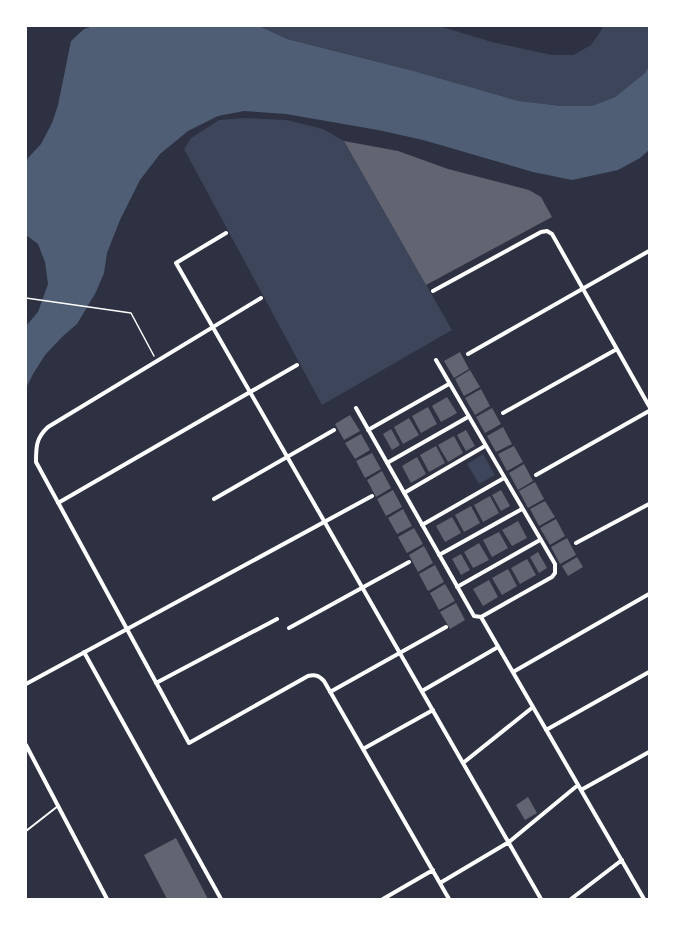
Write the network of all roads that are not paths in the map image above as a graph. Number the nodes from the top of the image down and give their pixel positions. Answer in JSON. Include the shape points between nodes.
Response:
{"nodes":[{"id":1,"x":226,"y":233,"type":"dead end"},
{"id":2,"x":649,"y":251,"type":"edge"},
{"id":3,"x":583,"y":289,"type":"junction"},
{"id":4,"x":433,"y":291,"type":"dead end"},
{"id":5,"x":261,"y":298,"type":"dead end"},
{"id":6,"x":213,"y":327,"type":"junction"},
{"id":7,"x":617,"y":349,"type":"junction"},
{"id":8,"x":468,"y":354,"type":"dead end"},
{"id":9,"x":436,"y":360,"type":"dead end"},
{"id":10,"x":297,"y":366,"type":"dead end"},
{"id":11,"x":448,"y":384,"type":"junction"},
{"id":12,"x":250,"y":392,"type":"junction"},
{"id":13,"x":649,"y":406,"type":"edge"},
{"id":14,"x":356,"y":408,"type":"dead end"},
{"id":15,"x":649,"y":411,"type":"edge"},
{"id":16,"x":503,"y":413,"type":"dead end"},
{"id":17,"x":468,"y":417,"type":"junction"},
{"id":18,"x":334,"y":430,"type":"dead end"},
{"id":19,"x":368,"y":430,"type":"junction"},
{"id":20,"x":485,"y":446,"type":"junction"},
{"id":21,"x":287,"y":457,"type":"junction"},
{"id":22,"x":387,"y":463,"type":"junction"},
{"id":23,"x":536,"y":475,"type":"dead end"},
{"id":24,"x":504,"y":478,"type":"junction"},
{"id":25,"x":404,"y":493,"type":"junction"},
{"id":26,"x":372,"y":496,"type":"dead end"},
{"id":27,"x":214,"y":499,"type":"dead end"},
{"id":28,"x":58,"y":503,"type":"junction"},
{"id":29,"x":649,"y":504,"type":"edge"},
{"id":30,"x":522,"y":509,"type":"junction"},
{"id":31,"x":324,"y":521,"type":"junction"},
{"id":32,"x":422,"y":525,"type":"junction"},
{"id":33,"x":540,"y":540,"type":"junction"},
{"id":34,"x":576,"y":543,"type":"dead end"},
{"id":35,"x":439,"y":555,"type":"junction"},
{"id":36,"x":409,"y":562,"type":"dead end"},
{"id":37,"x":457,"y":587,"type":"junction"},
{"id":38,"x":362,"y":588,"type":"junction"},
{"id":39,"x":649,"y":594,"type":"edge"},
{"id":40,"x":481,"y":617,"type":"junction"},
{"id":41,"x":277,"y":619,"type":"dead end"},
{"id":42,"x":446,"y":627,"type":"dead end"},
{"id":43,"x":289,"y":628,"type":"dead end"},
{"id":44,"x":127,"y":629,"type":"junction"},
{"id":45,"x":498,"y":647,"type":"junction"},
{"id":46,"x":84,"y":652,"type":"junction"},
{"id":47,"x":400,"y":652,"type":"junction"},
{"id":48,"x":513,"y":672,"type":"junction"},
{"id":49,"x":649,"y":672,"type":"edge"},
{"id":50,"x":156,"y":683,"type":"junction"},
{"id":51,"x":26,"y":684,"type":"edge"},
{"id":52,"x":422,"y":690,"type":"junction"},
{"id":53,"x":330,"y":692,"type":"junction"},
{"id":54,"x":533,"y":707,"type":"junction"},
{"id":55,"x":433,"y":710,"type":"junction"},
{"id":56,"x":546,"y":730,"type":"junction"},
{"id":57,"x":26,"y":745,"type":"edge"},
{"id":58,"x":363,"y":749,"type":"junction"},
{"id":59,"x":649,"y":752,"type":"edge"},
{"id":60,"x":463,"y":763,"type":"junction"},
{"id":61,"x":578,"y":785,"type":"junction"},
{"id":62,"x":581,"y":790,"type":"junction"},
{"id":63,"x":58,"y":806,"type":"junction"},
{"id":64,"x":26,"y":831,"type":"edge"},
{"id":65,"x":508,"y":842,"type":"junction"},
{"id":66,"x":622,"y":860,"type":"junction"},
{"id":67,"x":433,"y":870,"type":"junction"},
{"id":68,"x":440,"y":883,"type":"junction"},
{"id":69,"x":107,"y":899,"type":"edge"},
{"id":70,"x":221,"y":899,"type":"edge"},
{"id":71,"x":383,"y":899,"type":"edge"},
{"id":72,"x":449,"y":899,"type":"edge"},
{"id":73,"x":541,"y":899,"type":"edge"},
{"id":74,"x":571,"y":899,"type":"edge"},
{"id":75,"x":644,"y":899,"type":"edge"}],
"edges":[{"from":1,"to":6,"type":"street","via":[[176,263]]},
{"from":2,"to":3,"type":"street"},
{"from":3,"to":4,"type":"street","via":[[552,234],[547,231]]},
{"from":3,"to":7,"type":"street"},
{"from":3,"to":8,"type":"street"},
{"from":5,"to":6,"type":"street"},
{"from":6,"to":12,"type":"street"},
{"from":6,"to":28,"type":"street","via":[[42,433],[37,440],[36,462]]},
{"from":7,"to":13,"type":"street"},
{"from":7,"to":16,"type":"street"},
{"from":9,"to":11,"type":"street"},
{"from":10,"to":12,"type":"street"},
{"from":11,"to":17,"type":"street"},
{"from":11,"to":19,"type":"street"},
{"from":12,"to":21,"type":"street"},
{"from":12,"to":28,"type":"street"},
{"from":14,"to":19,"type":"street"},
{"from":15,"to":23,"type":"street"},
{"from":17,"to":20,"type":"street"},
{"from":17,"to":22,"type":"street"},
{"from":18,"to":21,"type":"street"},
{"from":19,"to":22,"type":"street"},
{"from":20,"to":24,"type":"street"},
{"from":20,"to":25,"type":"street"},
{"from":21,"to":27,"type":"street"},
{"from":21,"to":31,"type":"street"},
{"from":22,"to":25,"type":"street"},
{"from":24,"to":30,"type":"street"},
{"from":24,"to":32,"type":"street"},
{"from":25,"to":32,"type":"street"},
{"from":26,"to":31,"type":"street"},
{"from":28,"to":44,"type":"street"},
{"from":29,"to":34,"type":"street"},
{"from":30,"to":33,"type":"street"},
{"from":30,"to":35,"type":"street"},
{"from":31,"to":38,"type":"street"},
{"from":31,"to":44,"type":"street"},
{"from":32,"to":35,"type":"street"},
{"from":33,"to":37,"type":"street"},
{"from":33,"to":40,"type":"street","via":[[555,564],[555,573],[552,577]]},
{"from":35,"to":37,"type":"street"},
{"from":36,"to":38,"type":"street"},
{"from":37,"to":40,"type":"street","via":[[474,616]]},
{"from":38,"to":43,"type":"street"},
{"from":38,"to":47,"type":"street"},
{"from":39,"to":48,"type":"street"},
{"from":40,"to":45,"type":"street"},
{"from":41,"to":50,"type":"street"},
{"from":42,"to":47,"type":"street"},
{"from":44,"to":46,"type":"street"},
{"from":44,"to":50,"type":"street"},
{"from":45,"to":48,"type":"street"},
{"from":45,"to":52,"type":"street"},
{"from":46,"to":51,"type":"street"},
{"from":46,"to":70,"type":"street"},
{"from":47,"to":52,"type":"street"},
{"from":47,"to":53,"type":"street"},
{"from":48,"to":54,"type":"street"},
{"from":49,"to":56,"type":"street"},
{"from":50,"to":53,"type":"street","via":[[188,743],[308,676],[319,676]]},
{"from":52,"to":55,"type":"street"},
{"from":53,"to":58,"type":"street"},
{"from":54,"to":56,"type":"street"},
{"from":54,"to":60,"type":"street"},
{"from":55,"to":58,"type":"street"},
{"from":55,"to":60,"type":"street"},
{"from":56,"to":61,"type":"street"},
{"from":57,"to":63,"type":"street"},
{"from":58,"to":67,"type":"street"},
{"from":59,"to":62,"type":"street"},
{"from":60,"to":65,"type":"street"},
{"from":61,"to":62,"type":"street"},
{"from":61,"to":65,"type":"street"},
{"from":62,"to":66,"type":"street"},
{"from":63,"to":64,"type":"lane"},
{"from":63,"to":69,"type":"street"},
{"from":65,"to":68,"type":"street"},
{"from":65,"to":73,"type":"street"},
{"from":66,"to":74,"type":"street"},
{"from":66,"to":75,"type":"street"},
{"from":67,"to":68,"type":"street"},
{"from":67,"to":71,"type":"street"},
{"from":68,"to":72,"type":"street"}]}
